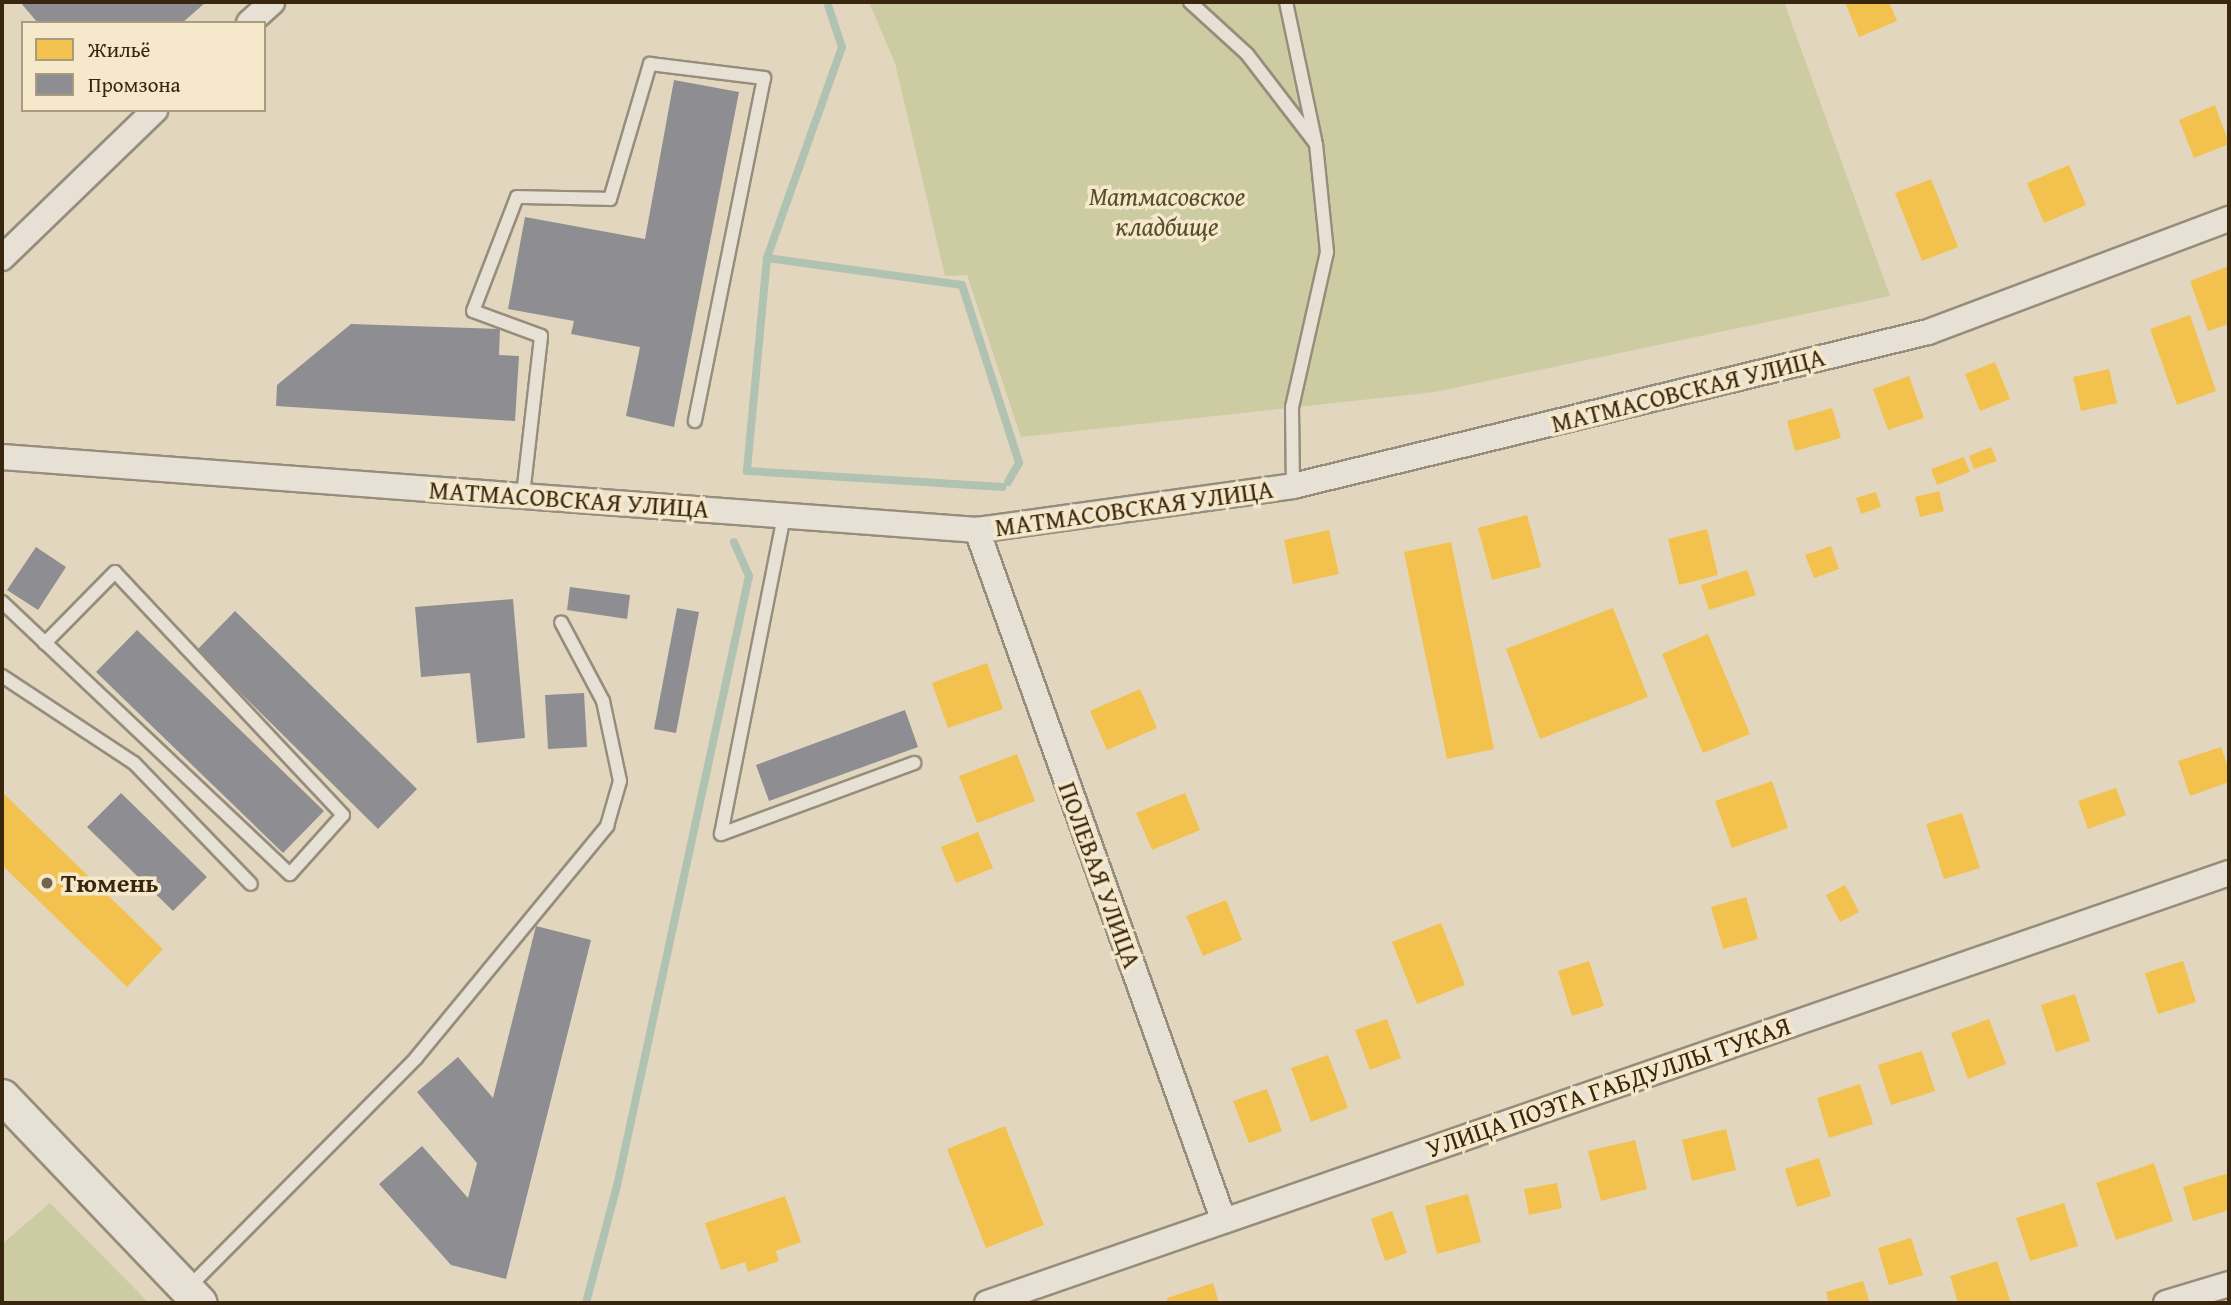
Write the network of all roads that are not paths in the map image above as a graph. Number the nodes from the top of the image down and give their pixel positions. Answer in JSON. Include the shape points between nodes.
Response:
{"nodes":[{"id":1,"x":272,"y":2,"type":"edge"},
{"id":2,"x":1190,"y":2,"type":"edge"},
{"id":3,"x":1286,"y":2,"type":"edge"},
{"id":4,"x":251,"y":21,"type":"edge"},
{"id":5,"x":153,"y":112,"type":"edge"},
{"id":6,"x":1316,"y":144,"type":"junction"},
{"id":7,"x":2229,"y":219,"type":"edge"},
{"id":8,"x":2,"y":258,"type":"edge"},
{"id":9,"x":695,"y":421,"type":"dead end"},
{"id":10,"x":2,"y":457,"type":"edge"},
{"id":11,"x":1293,"y":486,"type":"junction"},
{"id":12,"x":523,"y":495,"type":"junction"},
{"id":13,"x":783,"y":516,"type":"junction"},
{"id":14,"x":976,"y":530,"type":"junction"},
{"id":15,"x":2,"y":602,"type":"edge"},
{"id":16,"x":561,"y":622,"type":"dead end"},
{"id":17,"x":45,"y":643,"type":"junction"},
{"id":18,"x":2,"y":676,"type":"edge"},
{"id":19,"x":914,"y":763,"type":"dead end"},
{"id":20,"x":2229,"y":873,"type":"edge"},
{"id":21,"x":251,"y":884,"type":"dead end"},
{"id":22,"x":2,"y":1096,"type":"edge"},
{"id":23,"x":1223,"y":1219,"type":"junction"},
{"id":24,"x":2229,"y":1284,"type":"edge"},
{"id":25,"x":193,"y":1296,"type":"edge"},
{"id":26,"x":987,"y":1303,"type":"edge"},
{"id":27,"x":2166,"y":1303,"type":"edge"}],
"edges":[{"from":1,"to":4,"type":"street"},
{"from":2,"to":6,"type":"lane","via":[[1247,54]]},
{"from":3,"to":6,"type":"lane"},
{"from":5,"to":8,"type":"street"},
{"from":6,"to":11,"type":"lane","via":[[1326,252],[1292,407]]},
{"from":7,"to":11,"type":"street","name":"МАТМАСОВСКАЯ УЛИЦА","via":[[1928,332]]},
{"from":9,"to":12,"type":"lane","via":[[764,78],[650,64],[610,199],[517,197],[472,311],[541,336]]},
{"from":10,"to":12,"type":"street","name":"МАТМАСОВСКАЯ УЛИЦА"},
{"from":11,"to":14,"type":"street","name":"МАТМАСОВСКАЯ УЛИЦА"},
{"from":12,"to":13,"type":"street","name":"МАТМАСОВСКАЯ УЛИЦА"},
{"from":13,"to":14,"type":"street","name":"МАТМАСОВСКАЯ УЛИЦА"},
{"from":13,"to":19,"type":"lane","via":[[721,834]]},
{"from":14,"to":23,"type":"street","name":"ПОЛЕВАЯ УЛИЦА"},
{"from":15,"to":17,"type":"lane"},
{"from":16,"to":25,"type":"lane","via":[[603,701],[621,781],[607,826],[416,1058]]},
{"from":17,"to":17,"type":"lane","via":[[290,874],[343,815],[115,572]]},
{"from":18,"to":21,"type":"lane","via":[[134,763]]},
{"from":20,"to":23,"type":"street","name":"УЛИЦА ПОЭТА ГАБДУЛЛЫ ТУКАЯ"},
{"from":22,"to":25,"type":"main road"},
{"from":23,"to":26,"type":"street","name":"УЛИЦА ПОЭТА ГАБДУЛЛЫ ТУКАЯ"},
{"from":24,"to":27,"type":"street"}]}
